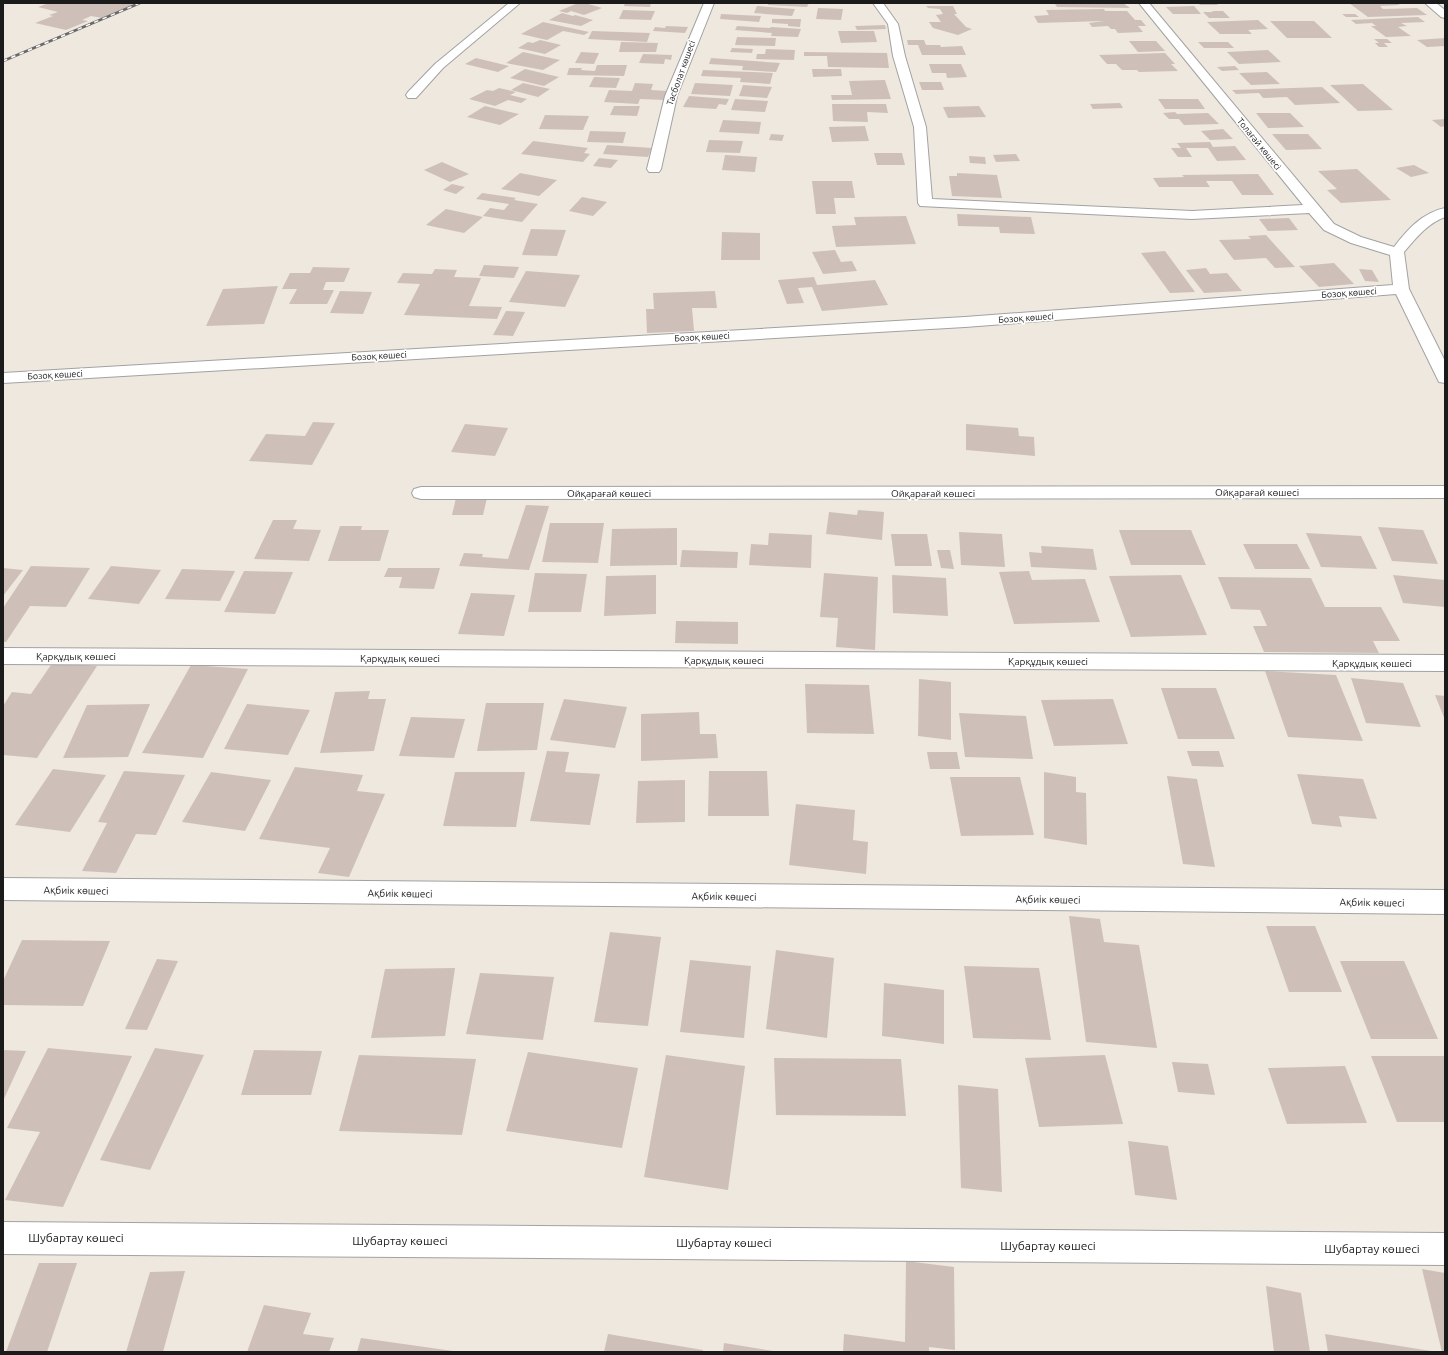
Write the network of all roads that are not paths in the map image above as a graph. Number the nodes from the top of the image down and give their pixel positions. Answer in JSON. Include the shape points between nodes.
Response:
{"nodes":[{"id":1,"x":516,"y":3,"type":"edge"},
{"id":2,"x":709,"y":3,"type":"edge"},
{"id":3,"x":878,"y":3,"type":"edge"},
{"id":4,"x":1144,"y":3,"type":"edge"},
{"id":5,"x":1430,"y":3,"type":"edge"},
{"id":6,"x":1445,"y":15,"type":"edge"},
{"id":7,"x":412,"y":95,"type":"dead end"},
{"id":8,"x":654,"y":169,"type":"dead end"},
{"id":9,"x":1313,"y":209,"type":"junction"},
{"id":10,"x":1445,"y":212,"type":"edge"},
{"id":11,"x":1397,"y":252,"type":"junction"},
{"id":12,"x":1401,"y":289,"type":"junction"},
{"id":13,"x":3,"y":378,"type":"edge"},
{"id":14,"x":1445,"y":378,"type":"edge"},
{"id":15,"x":1445,"y":492,"type":"edge"},
{"id":16,"x":421,"y":493,"type":"dead end"},
{"id":17,"x":3,"y":656,"type":"edge"},
{"id":18,"x":1445,"y":663,"type":"edge"},
{"id":19,"x":3,"y":889,"type":"edge"},
{"id":20,"x":1445,"y":902,"type":"edge"},
{"id":21,"x":3,"y":1238,"type":"edge"},
{"id":22,"x":1445,"y":1249,"type":"edge"}],
"edges":[{"from":1,"to":7,"type":"street","via":[[439,66]]},
{"from":2,"to":8,"type":"street","name":"Тасболат көшесі","via":[[671,96]]},
{"from":3,"to":9,"type":"street","via":[[893,24],[899,56],[920,127],[925,203],[1192,215]]},
{"from":4,"to":9,"type":"street","name":"Толағай көшесі"},
{"from":5,"to":6,"type":"street"},
{"from":9,"to":11,"type":"street","name":"Толағай көшесі","via":[[1329,227],[1356,240]]},
{"from":10,"to":11,"type":"street","via":[[1416,229]]},
{"from":11,"to":12,"type":"street"},
{"from":12,"to":13,"type":"street","name":"Бозоқ көшесі","via":[[965,322]]},
{"from":12,"to":14,"type":"street"},
{"from":15,"to":16,"type":"street","name":"Ойқарағай көшесі"},
{"from":17,"to":18,"type":"street","name":"Қарқұдық көшесі"},
{"from":19,"to":20,"type":"street","name":"Ақбиік көшесі"},
{"from":21,"to":22,"type":"street","name":"Шубартау көшесі"}]}
